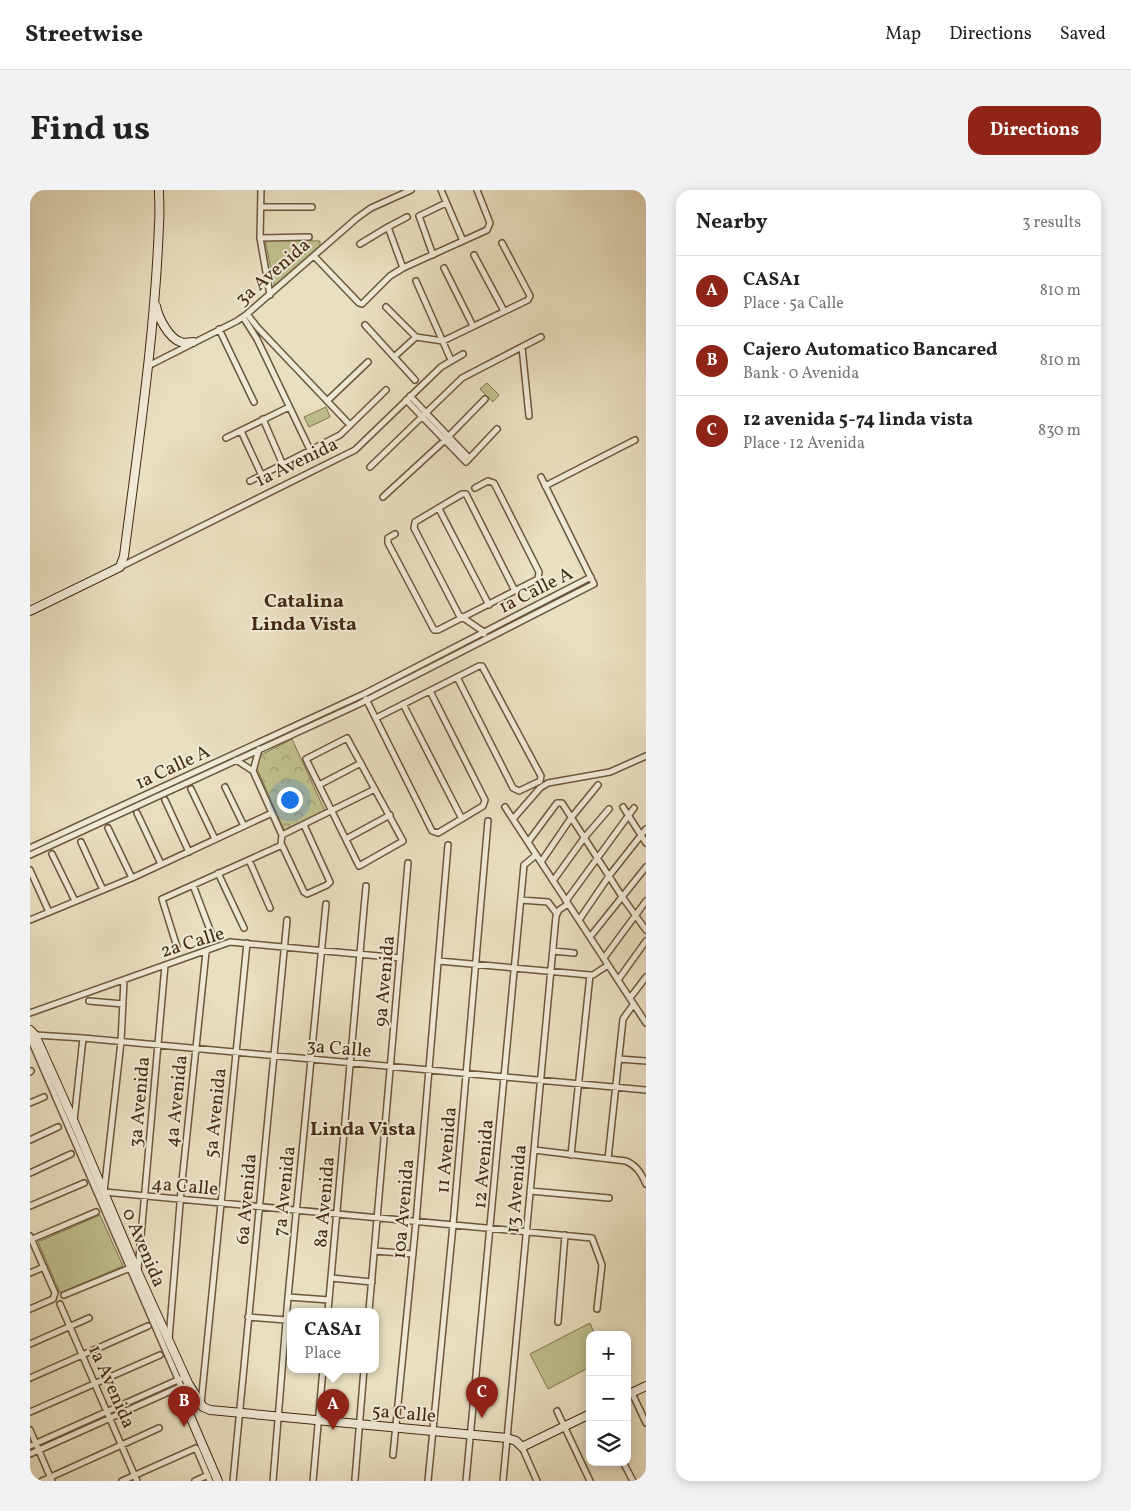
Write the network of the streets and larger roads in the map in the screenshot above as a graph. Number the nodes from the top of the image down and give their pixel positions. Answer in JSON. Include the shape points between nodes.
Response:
{"nodes":[{"id":1,"x":159,"y":190,"type":"edge"},
{"id":2,"x":261,"y":190,"type":"edge"},
{"id":3,"x":411,"y":190,"type":"edge"},
{"id":4,"x":441,"y":190,"type":"edge"},
{"id":5,"x":478,"y":190,"type":"edge"},
{"id":6,"x":401,"y":192,"type":"edge"},
{"id":7,"x":446,"y":203,"type":"junction"},
{"id":8,"x":261,"y":207,"type":"junction"},
{"id":9,"x":312,"y":207,"type":"dead end"},
{"id":10,"x":406,"y":217,"type":"dead end"},
{"id":11,"x":388,"y":227,"type":"junction"},
{"id":12,"x":260,"y":238,"type":"junction"},
{"id":13,"x":309,"y":238,"type":"dead end"},
{"id":14,"x":464,"y":241,"type":"junction"},
{"id":15,"x":360,"y":244,"type":"dead end"},
{"id":16,"x":502,"y":244,"type":"dead end"},
{"id":17,"x":433,"y":255,"type":"junction"},
{"id":18,"x":474,"y":255,"type":"dead end"},
{"id":19,"x":314,"y":256,"type":"junction"},
{"id":20,"x":403,"y":268,"type":"junction"},
{"id":21,"x":444,"y":268,"type":"dead end"},
{"id":22,"x":416,"y":281,"type":"dead end"},
{"id":23,"x":270,"y":295,"type":"junction"},
{"id":24,"x":155,"y":296,"type":"junction"},
{"id":25,"x":386,"y":307,"type":"dead end"},
{"id":26,"x":504,"y":311,"type":"junction"},
{"id":27,"x":245,"y":315,"type":"junction"},
{"id":28,"x":364,"y":325,"type":"dead end"},
{"id":29,"x":474,"y":326,"type":"junction"},
{"id":30,"x":219,"y":329,"type":"junction"},
{"id":31,"x":541,"y":337,"type":"dead end"},
{"id":32,"x":417,"y":338,"type":"junction"},
{"id":33,"x":443,"y":341,"type":"junction"},
{"id":34,"x":193,"y":342,"type":"junction"},
{"id":35,"x":522,"y":346,"type":"junction"},
{"id":36,"x":463,"y":354,"type":"dead end"},
{"id":37,"x":394,"y":357,"type":"junction"},
{"id":38,"x":451,"y":360,"type":"junction"},
{"id":39,"x":368,"y":362,"type":"dead end"},
{"id":40,"x":148,"y":366,"type":"junction"},
{"id":41,"x":415,"y":380,"type":"dead end"},
{"id":42,"x":386,"y":390,"type":"dead end"},
{"id":43,"x":408,"y":398,"type":"junction"},
{"id":44,"x":485,"y":399,"type":"dead end"},
{"id":45,"x":326,"y":401,"type":"junction"},
{"id":46,"x":254,"y":402,"type":"dead end"},
{"id":47,"x":288,"y":407,"type":"junction"},
{"id":48,"x":424,"y":414,"type":"junction"},
{"id":49,"x":529,"y":416,"type":"dead end"},
{"id":50,"x":263,"y":420,"type":"junction"},
{"id":51,"x":350,"y":426,"type":"junction"},
{"id":52,"x":497,"y":429,"type":"dead end"},
{"id":53,"x":241,"y":431,"type":"junction"},
{"id":54,"x":226,"y":438,"type":"dead end"},
{"id":55,"x":446,"y":438,"type":"junction"},
{"id":56,"x":635,"y":440,"type":"dead end"},
{"id":57,"x":311,"y":452,"type":"junction"},
{"id":58,"x":283,"y":465,"type":"junction"},
{"id":59,"x":370,"y":467,"type":"dead end"},
{"id":60,"x":262,"y":476,"type":"junction"},
{"id":61,"x":541,"y":477,"type":"dead end"},
{"id":62,"x":250,"y":482,"type":"dead end"},
{"id":63,"x":546,"y":486,"type":"junction"},
{"id":64,"x":475,"y":488,"type":"dead end"},
{"id":65,"x":383,"y":497,"type":"dead end"},
{"id":66,"x":439,"y":509,"type":"junction"},
{"id":67,"x":395,"y":534,"type":"dead end"},
{"id":68,"x":120,"y":566,"type":"junction"},
{"id":69,"x":591,"y":577,"type":"junction"},
{"id":70,"x":515,"y":591,"type":"junction"},
{"id":71,"x":489,"y":605,"type":"junction"},
{"id":72,"x":30,"y":611,"type":"edge"},
{"id":73,"x":463,"y":617,"type":"junction"},
{"id":74,"x":493,"y":627,"type":"junction"},
{"id":75,"x":484,"y":632,"type":"junction"},
{"id":76,"x":496,"y":634,"type":"junction"},
{"id":77,"x":487,"y":639,"type":"junction"},
{"id":78,"x":458,"y":677,"type":"junction"},
{"id":79,"x":430,"y":691,"type":"junction"},
{"id":80,"x":364,"y":694,"type":"junction"},
{"id":81,"x":367,"y":700,"type":"junction"},
{"id":82,"x":403,"y":704,"type":"junction"},
{"id":83,"x":322,"y":716,"type":"junction"},
{"id":84,"x":376,"y":718,"type":"junction"},
{"id":85,"x":259,"y":749,"type":"junction"},
{"id":86,"x":646,"y":756,"type":"edge"},
{"id":87,"x":236,"y":760,"type":"junction"},
{"id":88,"x":361,"y":763,"type":"junction"},
{"id":89,"x":253,"y":771,"type":"junction"},
{"id":90,"x":319,"y":785,"type":"junction"},
{"id":91,"x":598,"y":785,"type":"dead end"},
{"id":92,"x":226,"y":787,"type":"dead end"},
{"id":93,"x":191,"y":789,"type":"dead end"},
{"id":94,"x":375,"y":789,"type":"junction"},
{"id":95,"x":164,"y":800,"type":"dead end"},
{"id":96,"x":505,"y":807,"type":"dead end"},
{"id":97,"x":623,"y":807,"type":"dead end"},
{"id":98,"x":634,"y":808,"type":"dead end"},
{"id":99,"x":610,"y":809,"type":"dead end"},
{"id":100,"x":332,"y":811,"type":"junction"},
{"id":101,"x":137,"y":813,"type":"dead end"},
{"id":102,"x":272,"y":813,"type":"junction"},
{"id":103,"x":390,"y":815,"type":"junction"},
{"id":104,"x":629,"y":816,"type":"junction"},
{"id":105,"x":571,"y":818,"type":"junction"},
{"id":106,"x":462,"y":819,"type":"junction"},
{"id":107,"x":513,"y":819,"type":"junction"},
{"id":108,"x":488,"y":821,"type":"dead end"},
{"id":109,"x":304,"y":825,"type":"junction"},
{"id":110,"x":244,"y":826,"type":"junction"},
{"id":111,"x":108,"y":828,"type":"dead end"},
{"id":112,"x":646,"y":829,"type":"edge"},
{"id":113,"x":282,"y":835,"type":"junction"},
{"id":114,"x":641,"y":835,"type":"junction"},
{"id":115,"x":584,"y":838,"type":"junction"},
{"id":116,"x":215,"y":839,"type":"junction"},
{"id":117,"x":346,"y":839,"type":"junction"},
{"id":118,"x":81,"y":842,"type":"dead end"},
{"id":119,"x":528,"y":842,"type":"junction"},
{"id":120,"x":646,"y":843,"type":"edge"},
{"id":121,"x":282,"y":845,"type":"junction"},
{"id":122,"x":448,"y":845,"type":"dead end"},
{"id":123,"x":30,"y":848,"type":"edge"},
{"id":124,"x":189,"y":852,"type":"junction"},
{"id":125,"x":52,"y":854,"type":"dead end"},
{"id":126,"x":30,"y":855,"type":"edge"},
{"id":127,"x":536,"y":855,"type":"junction"},
{"id":128,"x":597,"y":857,"type":"junction"},
{"id":129,"x":249,"y":860,"type":"junction"},
{"id":130,"x":541,"y":862,"type":"junction"},
{"id":131,"x":161,"y":864,"type":"junction"},
{"id":132,"x":408,"y":864,"type":"dead end"},
{"id":133,"x":646,"y":867,"type":"edge"},
{"id":134,"x":30,"y":870,"type":"edge"},
{"id":135,"x":218,"y":873,"type":"junction"},
{"id":136,"x":609,"y":876,"type":"junction"},
{"id":137,"x":132,"y":878,"type":"junction"},
{"id":138,"x":554,"y":882,"type":"junction"},
{"id":139,"x":193,"y":885,"type":"junction"},
{"id":140,"x":366,"y":886,"type":"dead end"},
{"id":141,"x":103,"y":890,"type":"junction"},
{"id":142,"x":623,"y":898,"type":"junction"},
{"id":143,"x":521,"y":900,"type":"junction"},
{"id":144,"x":646,"y":901,"type":"edge"},
{"id":145,"x":75,"y":902,"type":"junction"},
{"id":146,"x":567,"y":903,"type":"junction"},
{"id":147,"x":326,"y":904,"type":"dead end"},
{"id":148,"x":270,"y":908,"type":"dead end"},
{"id":149,"x":49,"y":912,"type":"junction"},
{"id":150,"x":556,"y":914,"type":"junction"},
{"id":151,"x":636,"y":916,"type":"junction"},
{"id":152,"x":30,"y":920,"type":"edge"},
{"id":153,"x":287,"y":920,"type":"dead end"},
{"id":154,"x":579,"y":920,"type":"junction"},
{"id":155,"x":244,"y":928,"type":"dead end"},
{"id":156,"x":646,"y":930,"type":"edge"},
{"id":157,"x":590,"y":937,"type":"junction"},
{"id":158,"x":213,"y":938,"type":"dead end"},
{"id":159,"x":646,"y":941,"type":"edge"},
{"id":160,"x":247,"y":943,"type":"junction"},
{"id":161,"x":177,"y":947,"type":"dead end"},
{"id":162,"x":284,"y":947,"type":"junction"},
{"id":163,"x":322,"y":950,"type":"junction"},
{"id":164,"x":553,"y":951,"type":"junction"},
{"id":165,"x":206,"y":952,"type":"junction"},
{"id":166,"x":574,"y":953,"type":"dead end"},
{"id":167,"x":360,"y":954,"type":"junction"},
{"id":168,"x":400,"y":958,"type":"junction"},
{"id":169,"x":604,"y":958,"type":"junction"},
{"id":170,"x":439,"y":961,"type":"junction"},
{"id":171,"x":165,"y":964,"type":"junction"},
{"id":172,"x":476,"y":965,"type":"junction"},
{"id":173,"x":608,"y":965,"type":"junction"},
{"id":174,"x":514,"y":968,"type":"junction"},
{"id":175,"x":552,"y":972,"type":"junction"},
{"id":176,"x":590,"y":975,"type":"junction"},
{"id":177,"x":646,"y":978,"type":"edge"},
{"id":178,"x":124,"y":980,"type":"junction"},
{"id":179,"x":618,"y":980,"type":"junction"},
{"id":180,"x":630,"y":998,"type":"junction"},
{"id":181,"x":89,"y":1001,"type":"dead end"},
{"id":182,"x":123,"y":1004,"type":"junction"},
{"id":183,"x":633,"y":1005,"type":"junction"},
{"id":184,"x":30,"y":1013,"type":"edge"},
{"id":185,"x":645,"y":1020,"type":"edge"},
{"id":186,"x":31,"y":1035,"type":"edge"},
{"id":187,"x":82,"y":1038,"type":"junction"},
{"id":188,"x":120,"y":1042,"type":"junction"},
{"id":189,"x":158,"y":1046,"type":"junction"},
{"id":190,"x":195,"y":1049,"type":"junction"},
{"id":191,"x":236,"y":1053,"type":"junction"},
{"id":192,"x":274,"y":1056,"type":"junction"},
{"id":193,"x":619,"y":1058,"type":"junction"},
{"id":194,"x":312,"y":1060,"type":"junction"},
{"id":195,"x":646,"y":1061,"type":"edge"},
{"id":196,"x":350,"y":1064,"type":"junction"},
{"id":197,"x":391,"y":1067,"type":"junction"},
{"id":198,"x":429,"y":1071,"type":"junction"},
{"id":199,"x":467,"y":1074,"type":"junction"},
{"id":200,"x":504,"y":1078,"type":"junction"},
{"id":201,"x":540,"y":1081,"type":"junction"},
{"id":202,"x":578,"y":1084,"type":"junction"},
{"id":203,"x":616,"y":1087,"type":"junction"},
{"id":204,"x":646,"y":1090,"type":"edge"},
{"id":205,"x":44,"y":1097,"type":"dead end"},
{"id":206,"x":30,"y":1103,"type":"edge"},
{"id":207,"x":74,"y":1122,"type":"junction"},
{"id":208,"x":58,"y":1127,"type":"dead end"},
{"id":209,"x":30,"y":1140,"type":"edge"},
{"id":210,"x":534,"y":1150,"type":"junction"},
{"id":211,"x":71,"y":1154,"type":"dead end"},
{"id":212,"x":571,"y":1154,"type":"junction"},
{"id":213,"x":608,"y":1159,"type":"junction"},
{"id":214,"x":644,"y":1172,"type":"edge"},
{"id":215,"x":30,"y":1173,"type":"edge"},
{"id":216,"x":84,"y":1183,"type":"dead end"},
{"id":217,"x":646,"y":1184,"type":"edge"},
{"id":218,"x":530,"y":1191,"type":"junction"},
{"id":219,"x":104,"y":1192,"type":"junction"},
{"id":220,"x":146,"y":1196,"type":"junction"},
{"id":221,"x":609,"y":1198,"type":"dead end"},
{"id":222,"x":181,"y":1199,"type":"junction"},
{"id":223,"x":221,"y":1203,"type":"junction"},
{"id":224,"x":30,"y":1206,"type":"edge"},
{"id":225,"x":259,"y":1207,"type":"junction"},
{"id":226,"x":296,"y":1210,"type":"junction"},
{"id":227,"x":96,"y":1212,"type":"dead end"},
{"id":228,"x":337,"y":1214,"type":"junction"},
{"id":229,"x":378,"y":1218,"type":"junction"},
{"id":230,"x":416,"y":1222,"type":"junction"},
{"id":231,"x":453,"y":1225,"type":"junction"},
{"id":232,"x":491,"y":1229,"type":"junction"},
{"id":233,"x":526,"y":1232,"type":"junction"},
{"id":234,"x":565,"y":1236,"type":"junction"},
{"id":235,"x":31,"y":1239,"type":"edge"},
{"id":236,"x":375,"y":1250,"type":"junction"},
{"id":237,"x":413,"y":1254,"type":"junction"},
{"id":238,"x":44,"y":1267,"type":"junction"},
{"id":239,"x":130,"y":1268,"type":"junction"},
{"id":240,"x":138,"y":1272,"type":"junction"},
{"id":241,"x":30,"y":1273,"type":"edge"},
{"id":242,"x":331,"y":1278,"type":"junction"},
{"id":243,"x":372,"y":1282,"type":"junction"},
{"id":244,"x":64,"y":1295,"type":"dead end"},
{"id":245,"x":288,"y":1297,"type":"junction"},
{"id":246,"x":329,"y":1300,"type":"junction"},
{"id":247,"x":60,"y":1304,"type":"dead end"},
{"id":248,"x":287,"y":1308,"type":"edge"},
{"id":249,"x":287,"y":1308,"type":"edge"},
{"id":250,"x":328,"y":1308,"type":"edge"},
{"id":251,"x":370,"y":1308,"type":"edge"},
{"id":252,"x":30,"y":1309,"type":"edge"},
{"id":253,"x":597,"y":1309,"type":"dead end"},
{"id":254,"x":248,"y":1317,"type":"junction"},
{"id":255,"x":89,"y":1318,"type":"dead end"},
{"id":256,"x":286,"y":1320,"type":"junction"},
{"id":257,"x":558,"y":1322,"type":"dead end"},
{"id":258,"x":69,"y":1326,"type":"junction"},
{"id":259,"x":148,"y":1326,"type":"dead end"},
{"id":260,"x":169,"y":1342,"type":"junction"},
{"id":261,"x":30,"y":1344,"type":"edge"},
{"id":262,"x":82,"y":1355,"type":"junction"},
{"id":263,"x":160,"y":1355,"type":"dead end"},
{"id":264,"x":323,"y":1373,"type":"edge"},
{"id":265,"x":364,"y":1373,"type":"edge"},
{"id":266,"x":30,"y":1378,"type":"edge"},
{"id":267,"x":183,"y":1382,"type":"junction"},
{"id":268,"x":94,"y":1384,"type":"junction"},
{"id":269,"x":646,"y":1386,"type":"edge"},
{"id":270,"x":631,"y":1394,"type":"edge"},
{"id":271,"x":631,"y":1396,"type":"edge"},
{"id":272,"x":201,"y":1405,"type":"junction"},
{"id":273,"x":556,"y":1411,"type":"dead end"},
{"id":274,"x":30,"y":1412,"type":"edge"},
{"id":275,"x":107,"y":1412,"type":"junction"},
{"id":276,"x":240,"y":1413,"type":"junction"},
{"id":277,"x":586,"y":1416,"type":"edge"},
{"id":278,"x":278,"y":1417,"type":"junction"},
{"id":279,"x":110,"y":1418,"type":"junction"},
{"id":280,"x":318,"y":1420,"type":"junction"},
{"id":281,"x":646,"y":1423,"type":"edge"},
{"id":282,"x":360,"y":1424,"type":"junction"},
{"id":283,"x":564,"y":1426,"type":"junction"},
{"id":284,"x":159,"y":1428,"type":"dead end"},
{"id":285,"x":395,"y":1428,"type":"junction"},
{"id":286,"x":30,"y":1430,"type":"edge"},
{"id":287,"x":432,"y":1431,"type":"junction"},
{"id":288,"x":470,"y":1434,"type":"junction"},
{"id":289,"x":507,"y":1438,"type":"junction"},
{"id":290,"x":36,"y":1444,"type":"junction"},
{"id":291,"x":122,"y":1445,"type":"junction"},
{"id":292,"x":30,"y":1446,"type":"edge"},
{"id":293,"x":522,"y":1447,"type":"junction"},
{"id":294,"x":39,"y":1450,"type":"junction"},
{"id":295,"x":30,"y":1454,"type":"edge"},
{"id":296,"x":393,"y":1455,"type":"dead end"},
{"id":297,"x":625,"y":1466,"type":"edge"},
{"id":298,"x":136,"y":1478,"type":"edge"},
{"id":299,"x":209,"y":1478,"type":"edge"},
{"id":300,"x":52,"y":1479,"type":"edge"},
{"id":301,"x":355,"y":1479,"type":"dead end"},
{"id":302,"x":42,"y":1481,"type":"edge"},
{"id":303,"x":122,"y":1481,"type":"edge"},
{"id":304,"x":196,"y":1481,"type":"edge"},
{"id":305,"x":218,"y":1481,"type":"edge"},
{"id":306,"x":233,"y":1481,"type":"edge"},
{"id":307,"x":272,"y":1481,"type":"edge"},
{"id":308,"x":313,"y":1481,"type":"edge"},
{"id":309,"x":428,"y":1481,"type":"edge"},
{"id":310,"x":466,"y":1481,"type":"edge"},
{"id":311,"x":503,"y":1481,"type":"edge"},
{"id":312,"x":537,"y":1481,"type":"edge"},
{"id":313,"x":590,"y":1481,"type":"edge"},
{"id":314,"x":633,"y":1481,"type":"edge"}],
"edges":[{"from":1,"to":24,"type":"street"},
{"from":2,"to":8,"type":"street"},
{"from":3,"to":6,"type":"street","name":"3a Avenida"},
{"from":4,"to":7,"type":"street"},
{"from":5,"to":14,"type":"street","via":[[489,228]]},
{"from":6,"to":19,"type":"street","name":"3a Avenida","via":[[357,218]]},
{"from":7,"to":14,"type":"street"},
{"from":7,"to":17,"type":"street","via":[[419,216]]},
{"from":8,"to":9,"type":"street"},
{"from":8,"to":12,"type":"street"},
{"from":10,"to":11,"type":"street"},
{"from":11,"to":15,"type":"street"},
{"from":11,"to":20,"type":"street"},
{"from":12,"to":13,"type":"street"},
{"from":12,"to":23,"type":"street"},
{"from":14,"to":17,"type":"street"},
{"from":16,"to":26,"type":"street","via":[[530,296]]},
{"from":17,"to":20,"type":"street"},
{"from":18,"to":26,"type":"street"},
{"from":19,"to":20,"type":"street","via":[[360,304]]},
{"from":19,"to":23,"type":"street","name":"3a Avenida"},
{"from":21,"to":29,"type":"street"},
{"from":22,"to":33,"type":"street"},
{"from":23,"to":27,"type":"street","name":"3a Avenida"},
{"from":24,"to":34,"type":"street","via":[[157,314],[170,333],[177,341]]},
{"from":24,"to":40,"type":"street"},
{"from":25,"to":32,"type":"street"},
{"from":26,"to":29,"type":"street"},
{"from":27,"to":30,"type":"street","name":"3a Avenida"},
{"from":27,"to":45,"type":"street"},
{"from":27,"to":47,"type":"street"},
{"from":28,"to":37,"type":"street"},
{"from":29,"to":33,"type":"street"},
{"from":30,"to":34,"type":"street","name":"3a Avenida"},
{"from":30,"to":46,"type":"street"},
{"from":31,"to":35,"type":"street"},
{"from":32,"to":33,"type":"street"},
{"from":32,"to":37,"type":"street"},
{"from":33,"to":38,"type":"street"},
{"from":34,"to":40,"type":"street","name":"3a Avenida"},
{"from":35,"to":48,"type":"street","via":[[462,378]]},
{"from":35,"to":49,"type":"street"},
{"from":36,"to":38,"type":"street","name":"1a Avenida"},
{"from":37,"to":41,"type":"street"},
{"from":38,"to":43,"type":"street","name":"1a Avenida"},
{"from":39,"to":45,"type":"street"},
{"from":40,"to":68,"type":"street","via":[[124,556]]},
{"from":42,"to":51,"type":"street"},
{"from":43,"to":48,"type":"street"},
{"from":43,"to":68,"type":"street","name":"1a Avenida","via":[[355,450]]},
{"from":44,"to":55,"type":"street"},
{"from":45,"to":51,"type":"street"},
{"from":47,"to":50,"type":"street"},
{"from":47,"to":57,"type":"street"},
{"from":48,"to":55,"type":"street"},
{"from":48,"to":59,"type":"street"},
{"from":50,"to":53,"type":"street"},
{"from":50,"to":58,"type":"street"},
{"from":51,"to":57,"type":"street"},
{"from":52,"to":55,"type":"street","via":[[468,460]]},
{"from":53,"to":54,"type":"street"},
{"from":53,"to":60,"type":"street"},
{"from":55,"to":65,"type":"street"},
{"from":56,"to":63,"type":"street"},
{"from":57,"to":58,"type":"street"},
{"from":58,"to":60,"type":"street"},
{"from":60,"to":62,"type":"street"},
{"from":61,"to":63,"type":"street"},
{"from":63,"to":69,"type":"street"},
{"from":64,"to":70,"type":"street","via":[[488,481],[494,483],[539,572],[538,579]]},
{"from":66,"to":70,"type":"street","via":[[462,494],[468,495]]},
{"from":66,"to":71,"type":"street"},
{"from":66,"to":73,"type":"street","via":[[415,522],[413,527],[459,615]]},
{"from":67,"to":73,"type":"street","via":[[388,538],[388,543],[432,629],[438,630]]},
{"from":68,"to":72,"type":"street","name":"1a Avenida"},
{"from":69,"to":74,"type":"street","name":"1a Calle A"},
{"from":69,"to":76,"type":"street","name":"1a Calle A","via":[[594,584]]},
{"from":70,"to":71,"type":"street"},
{"from":71,"to":73,"type":"street"},
{"from":73,"to":75,"type":"street"},
{"from":74,"to":75,"type":"street","name":"1a Calle A"},
{"from":74,"to":76,"type":"street"},
{"from":75,"to":77,"type":"street"},
{"from":75,"to":80,"type":"street","name":"1a Calle A"},
{"from":76,"to":77,"type":"street","name":"1a Calle A"},
{"from":77,"to":81,"type":"street","name":"1a Calle A"},
{"from":78,"to":78,"type":"street","via":[[479,666],[484,667],[541,776],[540,781],[519,791],[513,788]]},
{"from":78,"to":79,"type":"street"},
{"from":79,"to":82,"type":"street"},
{"from":79,"to":106,"type":"street","via":[[485,798],[483,806]]},
{"from":80,"to":81,"type":"street"},
{"from":80,"to":83,"type":"street","name":"1a Calle A"},
{"from":81,"to":83,"type":"street","name":"1a Calle A"},
{"from":81,"to":84,"type":"street"},
{"from":82,"to":84,"type":"street"},
{"from":82,"to":106,"type":"street"},
{"from":83,"to":85,"type":"street","name":"1a Calle A"},
{"from":83,"to":123,"type":"street","name":"1a Calle A"},
{"from":84,"to":106,"type":"street","via":[[432,831],[438,833]]},
{"from":85,"to":87,"type":"street","name":"1a Calle A"},
{"from":85,"to":89,"type":"street"},
{"from":86,"to":107,"type":"street","via":[[610,772],[548,783]]},
{"from":87,"to":89,"type":"street"},
{"from":87,"to":126,"type":"street","name":"1a Calle A"},
{"from":88,"to":90,"type":"street"},
{"from":88,"to":90,"type":"street","via":[[347,738],[308,757],[307,762]]},
{"from":88,"to":94,"type":"street"},
{"from":89,"to":102,"type":"street"},
{"from":90,"to":100,"type":"street"},
{"from":91,"to":105,"type":"street"},
{"from":92,"to":110,"type":"street"},
{"from":93,"to":116,"type":"street"},
{"from":94,"to":100,"type":"street"},
{"from":94,"to":103,"type":"street"},
{"from":95,"to":124,"type":"street"},
{"from":96,"to":107,"type":"street"},
{"from":97,"to":104,"type":"street"},
{"from":98,"to":104,"type":"street"},
{"from":99,"to":115,"type":"street"},
{"from":100,"to":109,"type":"street"},
{"from":100,"to":117,"type":"street"},
{"from":101,"to":131,"type":"street"},
{"from":102,"to":110,"type":"street"},
{"from":102,"to":113,"type":"street"},
{"from":103,"to":117,"type":"street"},
{"from":103,"to":117,"type":"street","via":[[404,841],[362,865],[357,864]]},
{"from":104,"to":114,"type":"street"},
{"from":104,"to":128,"type":"street"},
{"from":105,"to":115,"type":"street"},
{"from":105,"to":119,"type":"street","via":[[559,802]]},
{"from":105,"to":130,"type":"street"},
{"from":107,"to":119,"type":"street"},
{"from":108,"to":172,"type":"street","name":"11 Avenida"},
{"from":109,"to":113,"type":"street"},
{"from":109,"to":121,"type":"street","via":[[329,878],[327,885],[310,894],[304,892]]},
{"from":110,"to":116,"type":"street"},
{"from":111,"to":137,"type":"street"},
{"from":112,"to":114,"type":"street"},
{"from":113,"to":121,"type":"street"},
{"from":114,"to":120,"type":"street"},
{"from":114,"to":136,"type":"street"},
{"from":115,"to":128,"type":"street"},
{"from":115,"to":138,"type":"street"},
{"from":116,"to":124,"type":"street"},
{"from":118,"to":141,"type":"street"},
{"from":119,"to":127,"type":"street"},
{"from":121,"to":129,"type":"street"},
{"from":122,"to":170,"type":"street","name":"10a Avenida"},
{"from":124,"to":131,"type":"street"},
{"from":125,"to":145,"type":"street"},
{"from":127,"to":130,"type":"street"},
{"from":127,"to":143,"type":"street","name":"12 Avenida","via":[[524,865]]},
{"from":128,"to":136,"type":"street"},
{"from":128,"to":146,"type":"street"},
{"from":129,"to":135,"type":"street"},
{"from":129,"to":148,"type":"street"},
{"from":130,"to":138,"type":"street"},
{"from":131,"to":137,"type":"street"},
{"from":132,"to":168,"type":"street","name":"9a Avenida"},
{"from":133,"to":142,"type":"street"},
{"from":134,"to":149,"type":"street"},
{"from":135,"to":139,"type":"street"},
{"from":135,"to":155,"type":"street"},
{"from":136,"to":142,"type":"street"},
{"from":136,"to":154,"type":"street"},
{"from":137,"to":141,"type":"street"},
{"from":138,"to":146,"type":"street"},
{"from":139,"to":158,"type":"street"},
{"from":139,"to":161,"type":"street","via":[[162,899]]},
{"from":140,"to":167,"type":"street","name":"8a Avenida"},
{"from":141,"to":145,"type":"street"},
{"from":142,"to":151,"type":"street"},
{"from":142,"to":157,"type":"street"},
{"from":143,"to":150,"type":"street","via":[[548,902]]},
{"from":143,"to":174,"type":"street","name":"12 Avenida"},
{"from":144,"to":151,"type":"street"},
{"from":145,"to":149,"type":"street"},
{"from":146,"to":150,"type":"street"},
{"from":146,"to":154,"type":"street"},
{"from":147,"to":163,"type":"street","name":"7a Avenida"},
{"from":149,"to":152,"type":"street"},
{"from":150,"to":164,"type":"street","name":"13 Avenida"},
{"from":151,"to":156,"type":"street"},
{"from":151,"to":169,"type":"street"},
{"from":153,"to":162,"type":"street","name":"6a Avenida"},
{"from":154,"to":157,"type":"street"},
{"from":157,"to":169,"type":"street"},
{"from":159,"to":179,"type":"street"},
{"from":160,"to":162,"type":"street","name":"2a Calle"},
{"from":160,"to":165,"type":"street","name":"2a Calle","via":[[230,942]]},
{"from":160,"to":191,"type":"street","name":"5a Avenida"},
{"from":162,"to":163,"type":"street","name":"2a Calle"},
{"from":162,"to":192,"type":"street","name":"6a Avenida"},
{"from":163,"to":167,"type":"street","name":"2a Calle"},
{"from":163,"to":194,"type":"street","name":"7a Avenida"},
{"from":164,"to":166,"type":"street"},
{"from":164,"to":175,"type":"street","name":"13 Avenida"},
{"from":165,"to":171,"type":"street","name":"2a Calle"},
{"from":165,"to":190,"type":"street","name":"4a Avenida"},
{"from":167,"to":168,"type":"street","name":"2a Calle"},
{"from":167,"to":196,"type":"street","name":"8a Avenida"},
{"from":168,"to":197,"type":"street","name":"9a Avenida"},
{"from":169,"to":173,"type":"street"},
{"from":170,"to":172,"type":"street"},
{"from":170,"to":198,"type":"street","name":"10a Avenida"},
{"from":171,"to":178,"type":"street","name":"2a Calle"},
{"from":171,"to":189,"type":"street","name":"3a Avenida"},
{"from":172,"to":174,"type":"street"},
{"from":172,"to":199,"type":"street","name":"11 Avenida"},
{"from":173,"to":176,"type":"street"},
{"from":173,"to":179,"type":"street"},
{"from":174,"to":175,"type":"street"},
{"from":174,"to":200,"type":"street","name":"12 Avenida"},
{"from":175,"to":176,"type":"street"},
{"from":175,"to":201,"type":"street","name":"13 Avenida"},
{"from":176,"to":202,"type":"street"},
{"from":177,"to":180,"type":"street"},
{"from":178,"to":182,"type":"street"},
{"from":178,"to":184,"type":"street","name":"2a Calle"},
{"from":179,"to":180,"type":"street"},
{"from":180,"to":183,"type":"street"},
{"from":181,"to":182,"type":"street"},
{"from":182,"to":188,"type":"street"},
{"from":183,"to":185,"type":"street"},
{"from":183,"to":193,"type":"street","via":[[623,1020]]},
{"from":186,"to":187,"type":"street","name":"3a Calle"},
{"from":186,"to":207,"type":"street","name":"0 Avenida"},
{"from":186,"to":239,"type":"street","name":"0 Avenida"},
{"from":187,"to":188,"type":"street","name":"3a Calle"},
{"from":187,"to":207,"type":"street"},
{"from":188,"to":189,"type":"street","name":"3a Calle"},
{"from":188,"to":219,"type":"street"},
{"from":189,"to":190,"type":"street","name":"3a Calle"},
{"from":189,"to":220,"type":"street","name":"3a Avenida"},
{"from":190,"to":191,"type":"street","name":"3a Calle"},
{"from":190,"to":222,"type":"street","name":"4a Avenida"},
{"from":191,"to":192,"type":"street","name":"3a Calle"},
{"from":191,"to":223,"type":"street","name":"5a Avenida"},
{"from":192,"to":194,"type":"street","name":"3a Calle"},
{"from":192,"to":225,"type":"street","name":"6a Avenida"},
{"from":193,"to":195,"type":"street"},
{"from":193,"to":203,"type":"street"},
{"from":194,"to":196,"type":"street","name":"3a Calle"},
{"from":194,"to":226,"type":"street","name":"7a Avenida"},
{"from":196,"to":197,"type":"street","name":"3a Calle"},
{"from":196,"to":228,"type":"street","name":"8a Avenida"},
{"from":197,"to":198,"type":"street","name":"3a Calle"},
{"from":197,"to":229,"type":"street","name":"9a Avenida"},
{"from":198,"to":199,"type":"street","name":"3a Calle"},
{"from":198,"to":230,"type":"street","name":"10a Avenida"},
{"from":199,"to":200,"type":"street","name":"3a Calle"},
{"from":199,"to":231,"type":"street","name":"11 Avenida"},
{"from":200,"to":201,"type":"street","name":"3a Calle"},
{"from":200,"to":232,"type":"street","name":"12 Avenida"},
{"from":201,"to":202,"type":"street","name":"3a Calle"},
{"from":201,"to":210,"type":"street","name":"13 Avenida"},
{"from":202,"to":203,"type":"street","name":"3a Calle"},
{"from":202,"to":212,"type":"street"},
{"from":203,"to":204,"type":"street","name":"3a Calle"},
{"from":203,"to":213,"type":"street"},
{"from":205,"to":206,"type":"street"},
{"from":207,"to":219,"type":"street","name":"0 Avenida"},
{"from":208,"to":209,"type":"street"},
{"from":210,"to":212,"type":"street"},
{"from":210,"to":218,"type":"street","name":"13 Avenida"},
{"from":211,"to":215,"type":"street"},
{"from":212,"to":213,"type":"street"},
{"from":213,"to":214,"type":"street","via":[[626,1161]]},
{"from":214,"to":217,"type":"street"},
{"from":216,"to":224,"type":"street"},
{"from":218,"to":221,"type":"street"},
{"from":218,"to":233,"type":"street","name":"13 Avenida"},
{"from":219,"to":220,"type":"street","name":"4a Calle"},
{"from":219,"to":240,"type":"street","name":"0 Avenida"},
{"from":220,"to":222,"type":"street","name":"4a Calle"},
{"from":220,"to":240,"type":"street","name":"3a Avenida"},
{"from":222,"to":223,"type":"street","name":"4a Calle"},
{"from":222,"to":260,"type":"street","name":"4a Avenida"},
{"from":223,"to":225,"type":"street","name":"4a Calle"},
{"from":223,"to":272,"type":"street","name":"5a Avenida"},
{"from":225,"to":226,"type":"street","name":"4a Calle"},
{"from":225,"to":254,"type":"street","name":"6a Avenida"},
{"from":226,"to":228,"type":"street","name":"4a Calle"},
{"from":226,"to":245,"type":"street","name":"7a Avenida"},
{"from":227,"to":235,"type":"street"},
{"from":228,"to":229,"type":"street","name":"4a Calle"},
{"from":228,"to":242,"type":"street","name":"8a Avenida"},
{"from":229,"to":230,"type":"street","name":"4a Calle"},
{"from":229,"to":236,"type":"street","name":"9a Avenida"},
{"from":230,"to":231,"type":"street","name":"4a Calle"},
{"from":230,"to":237,"type":"street","name":"10a Avenida"},
{"from":231,"to":232,"type":"street","name":"4a Calle"},
{"from":231,"to":287,"type":"street","name":"11 Avenida"},
{"from":232,"to":233,"type":"street","name":"4a Calle"},
{"from":232,"to":288,"type":"street","name":"12 Avenida"},
{"from":233,"to":234,"type":"street","name":"4a Calle"},
{"from":233,"to":289,"type":"street","name":"13 Avenida"},
{"from":234,"to":253,"type":"street","name":"4a Calle","via":[[592,1238],[602,1265]]},
{"from":234,"to":257,"type":"street"},
{"from":235,"to":238,"type":"street"},
{"from":236,"to":237,"type":"street"},
{"from":236,"to":243,"type":"street","name":"9a Avenida"},
{"from":237,"to":285,"type":"street","name":"10a Avenida"},
{"from":238,"to":241,"type":"street"},
{"from":238,"to":252,"type":"street","via":[[55,1296]]},
{"from":239,"to":244,"type":"street"},
{"from":239,"to":267,"type":"street","name":"0 Avenida"},
{"from":240,"to":260,"type":"street","name":"0 Avenida"},
{"from":242,"to":243,"type":"street"},
{"from":242,"to":246,"type":"street","name":"8a Avenida"},
{"from":243,"to":251,"type":"street","name":"9a Avenida"},
{"from":245,"to":246,"type":"street"},
{"from":245,"to":249,"type":"street","name":"7a Avenida"},
{"from":246,"to":250,"type":"street","name":"8a Avenida"},
{"from":247,"to":258,"type":"street","name":"1a Avenida"},
{"from":248,"to":256,"type":"street","name":"7a Avenida"},
{"from":254,"to":256,"type":"street"},
{"from":254,"to":276,"type":"street","name":"6a Avenida"},
{"from":255,"to":258,"type":"street"},
{"from":256,"to":278,"type":"street","name":"7a Avenida"},
{"from":258,"to":261,"type":"street"},
{"from":258,"to":262,"type":"street","name":"1a Avenida"},
{"from":259,"to":262,"type":"street"},
{"from":260,"to":267,"type":"street","name":"0 Avenida"},
{"from":262,"to":266,"type":"street"},
{"from":262,"to":268,"type":"street","name":"1a Avenida"},
{"from":263,"to":268,"type":"street"},
{"from":264,"to":280,"type":"street"},
{"from":265,"to":282,"type":"street"},
{"from":267,"to":272,"type":"street"},
{"from":267,"to":275,"type":"street"},
{"from":267,"to":279,"type":"street"},
{"from":267,"to":305,"type":"street","name":"0 Avenida","via":[[187,1409]]},
{"from":268,"to":274,"type":"street"},
{"from":268,"to":275,"type":"street","name":"1a Avenida"},
{"from":269,"to":270,"type":"street"},
{"from":271,"to":281,"type":"street"},
{"from":272,"to":276,"type":"street","name":"5a Calle","via":[[210,1410]]},
{"from":273,"to":283,"type":"street"},
{"from":275,"to":279,"type":"street","name":"1a Avenida"},
{"from":275,"to":290,"type":"street"},
{"from":276,"to":278,"type":"street","name":"5a Calle"},
{"from":276,"to":306,"type":"street","name":"6a Avenida"},
{"from":277,"to":283,"type":"street"},
{"from":278,"to":280,"type":"street","name":"5a Calle"},
{"from":278,"to":307,"type":"street","name":"7a Avenida"},
{"from":279,"to":291,"type":"street","name":"1a Avenida"},
{"from":279,"to":294,"type":"street"},
{"from":280,"to":282,"type":"street","name":"5a Calle"},
{"from":280,"to":308,"type":"street"},
{"from":282,"to":285,"type":"street","name":"5a Calle"},
{"from":282,"to":301,"type":"street"},
{"from":283,"to":293,"type":"street"},
{"from":283,"to":313,"type":"street"},
{"from":284,"to":291,"type":"street"},
{"from":285,"to":287,"type":"street","name":"5a Calle"},
{"from":285,"to":296,"type":"street","name":"10a Avenida"},
{"from":286,"to":290,"type":"street"},
{"from":287,"to":288,"type":"street","name":"5a Calle"},
{"from":287,"to":309,"type":"street","name":"11 Avenida"},
{"from":288,"to":289,"type":"street","name":"5a Calle"},
{"from":288,"to":310,"type":"street","name":"12 Avenida"},
{"from":289,"to":293,"type":"street","name":"5a Calle"},
{"from":289,"to":311,"type":"street","name":"13 Avenida"},
{"from":290,"to":292,"type":"street"},
{"from":290,"to":294,"type":"street"},
{"from":291,"to":298,"type":"street","name":"1a Avenida"},
{"from":291,"to":300,"type":"street"},
{"from":293,"to":312,"type":"street"},
{"from":294,"to":295,"type":"street"},
{"from":294,"to":300,"type":"street"},
{"from":297,"to":314,"type":"street"},
{"from":298,"to":299,"type":"street","via":[[196,1448]]},
{"from":298,"to":303,"type":"street"},
{"from":299,"to":304,"type":"street"},
{"from":300,"to":302,"type":"street"}]}
